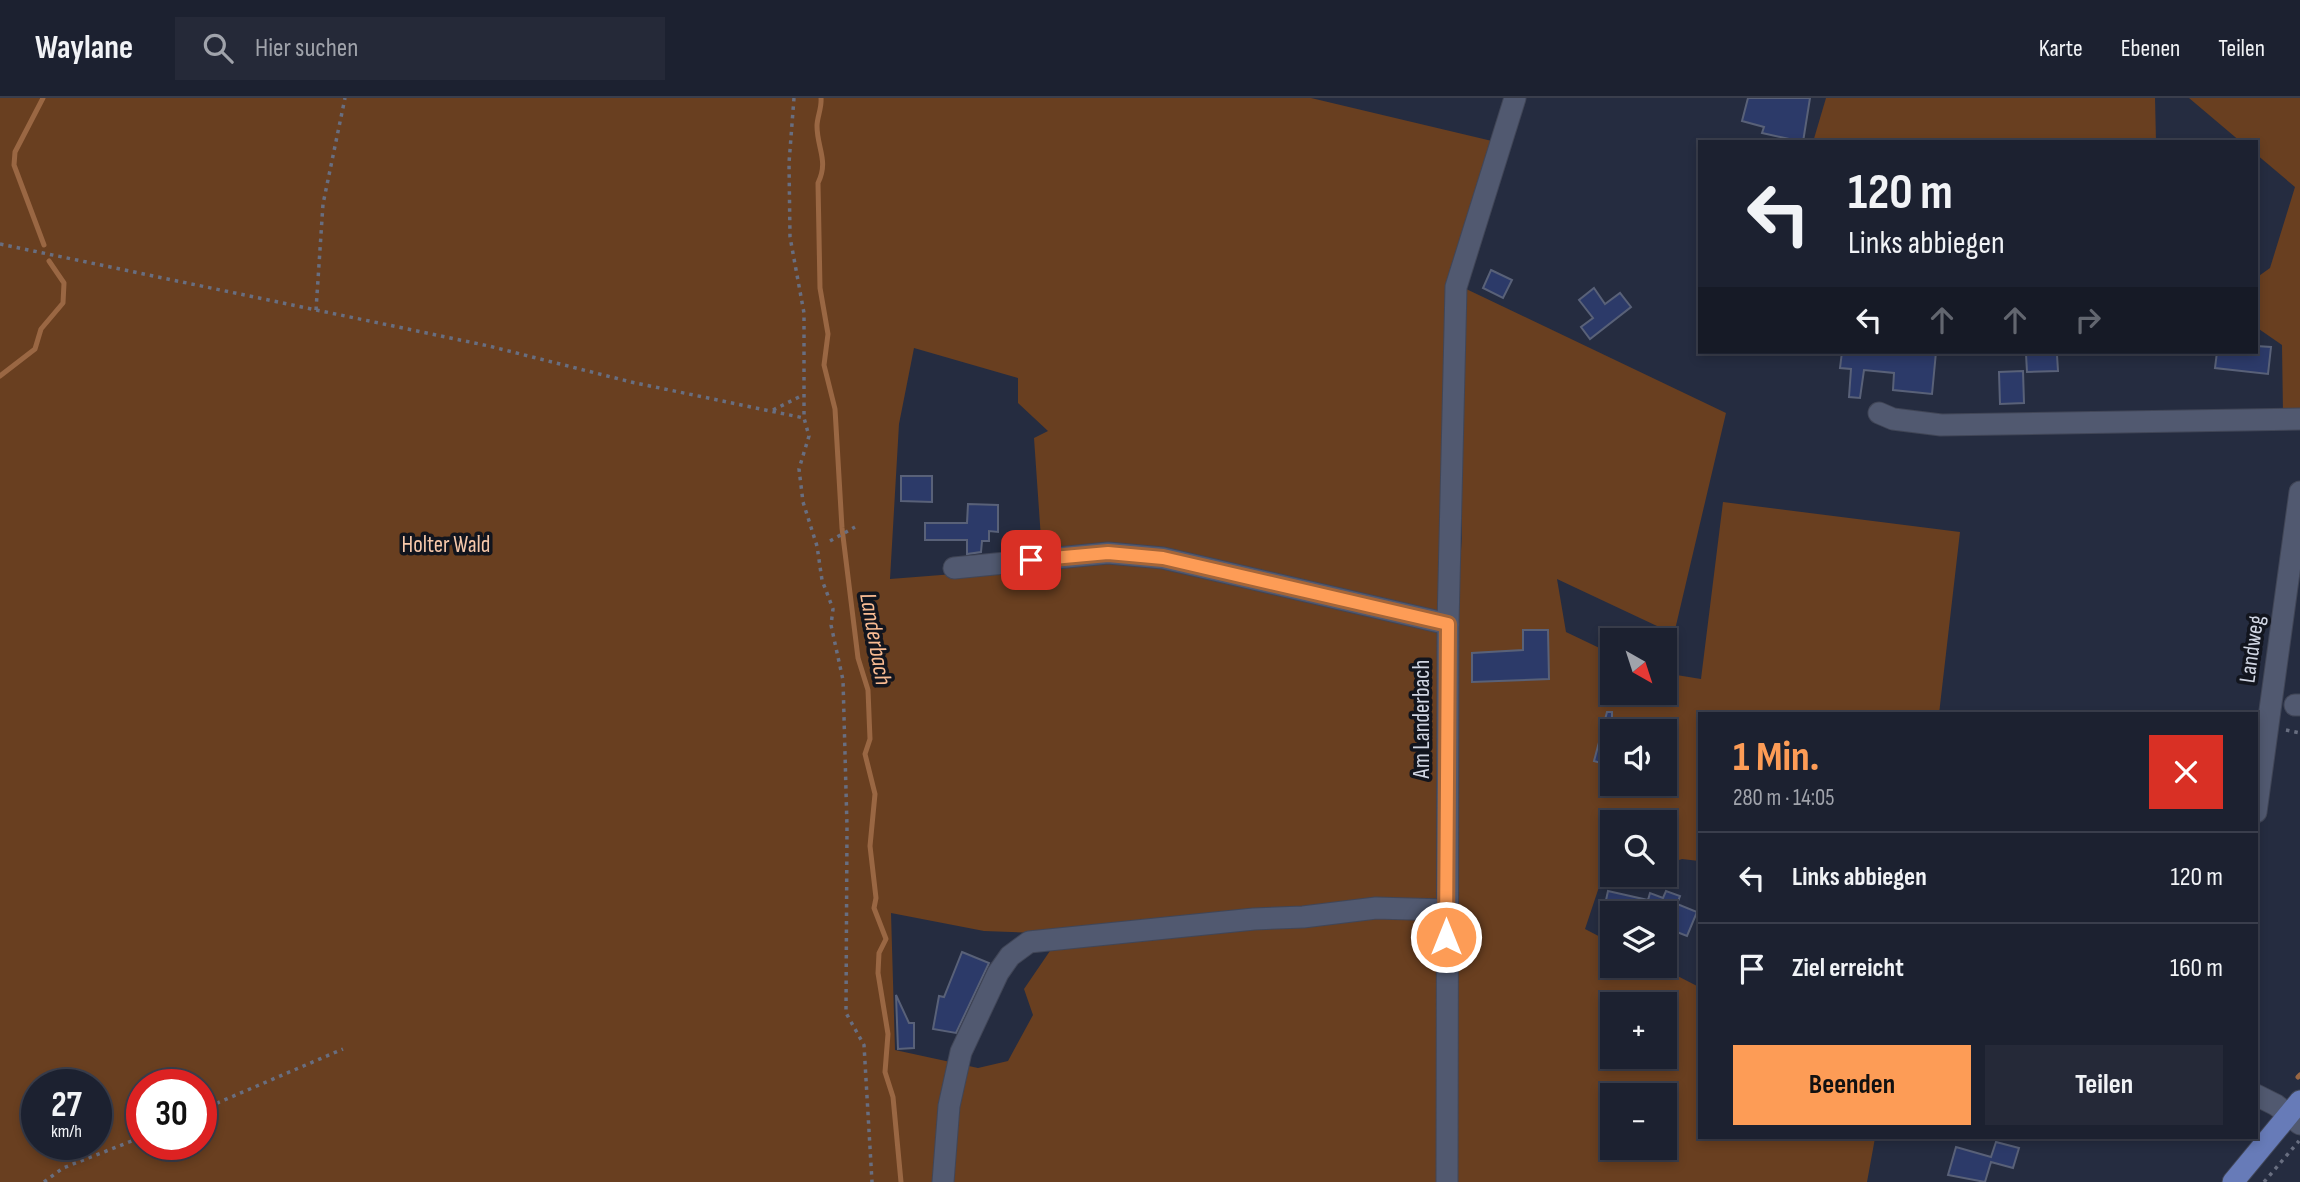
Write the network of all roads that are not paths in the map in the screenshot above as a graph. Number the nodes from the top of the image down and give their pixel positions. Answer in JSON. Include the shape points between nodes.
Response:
{"nodes":[{"id":1,"x":1515,"y":98,"type":"edge"},
{"id":2,"x":1879,"y":413,"type":"dead end"},
{"id":3,"x":2300,"y":419,"type":"edge"},
{"id":4,"x":2300,"y":492,"type":"edge"},
{"id":5,"x":954,"y":568,"type":"dead end"},
{"id":6,"x":1448,"y":624,"type":"junction"},
{"id":7,"x":2258,"y":797,"type":"edge"},
{"id":8,"x":1446,"y":910,"type":"junction"},
{"id":9,"x":2258,"y":1096,"type":"edge"},
{"id":10,"x":2296,"y":1113,"type":"edge"},
{"id":11,"x":943,"y":1182,"type":"edge"},
{"id":12,"x":1447,"y":1182,"type":"edge"},
{"id":13,"x":2233,"y":1182,"type":"edge"}],
"edges":[{"from":1,"to":6,"type":"street","name":"Am Landerbach","via":[[1456,287]]},
{"from":2,"to":3,"type":"street","via":[[1941,425]]},
{"from":4,"to":7,"type":"street","name":"Landweg"},
{"from":5,"to":6,"type":"street","via":[[1108,553],[1163,558]]},
{"from":6,"to":8,"type":"street","name":"Am Landerbach"},
{"from":8,"to":11,"type":"street","via":[[1376,908],[1029,942],[1010,956],[998,973],[961,1052],[949,1106]]},
{"from":8,"to":12,"type":"street","name":"Am Landerbach"},
{"from":9,"to":10,"type":"street"},
{"from":10,"to":13,"type":"main road"}]}
